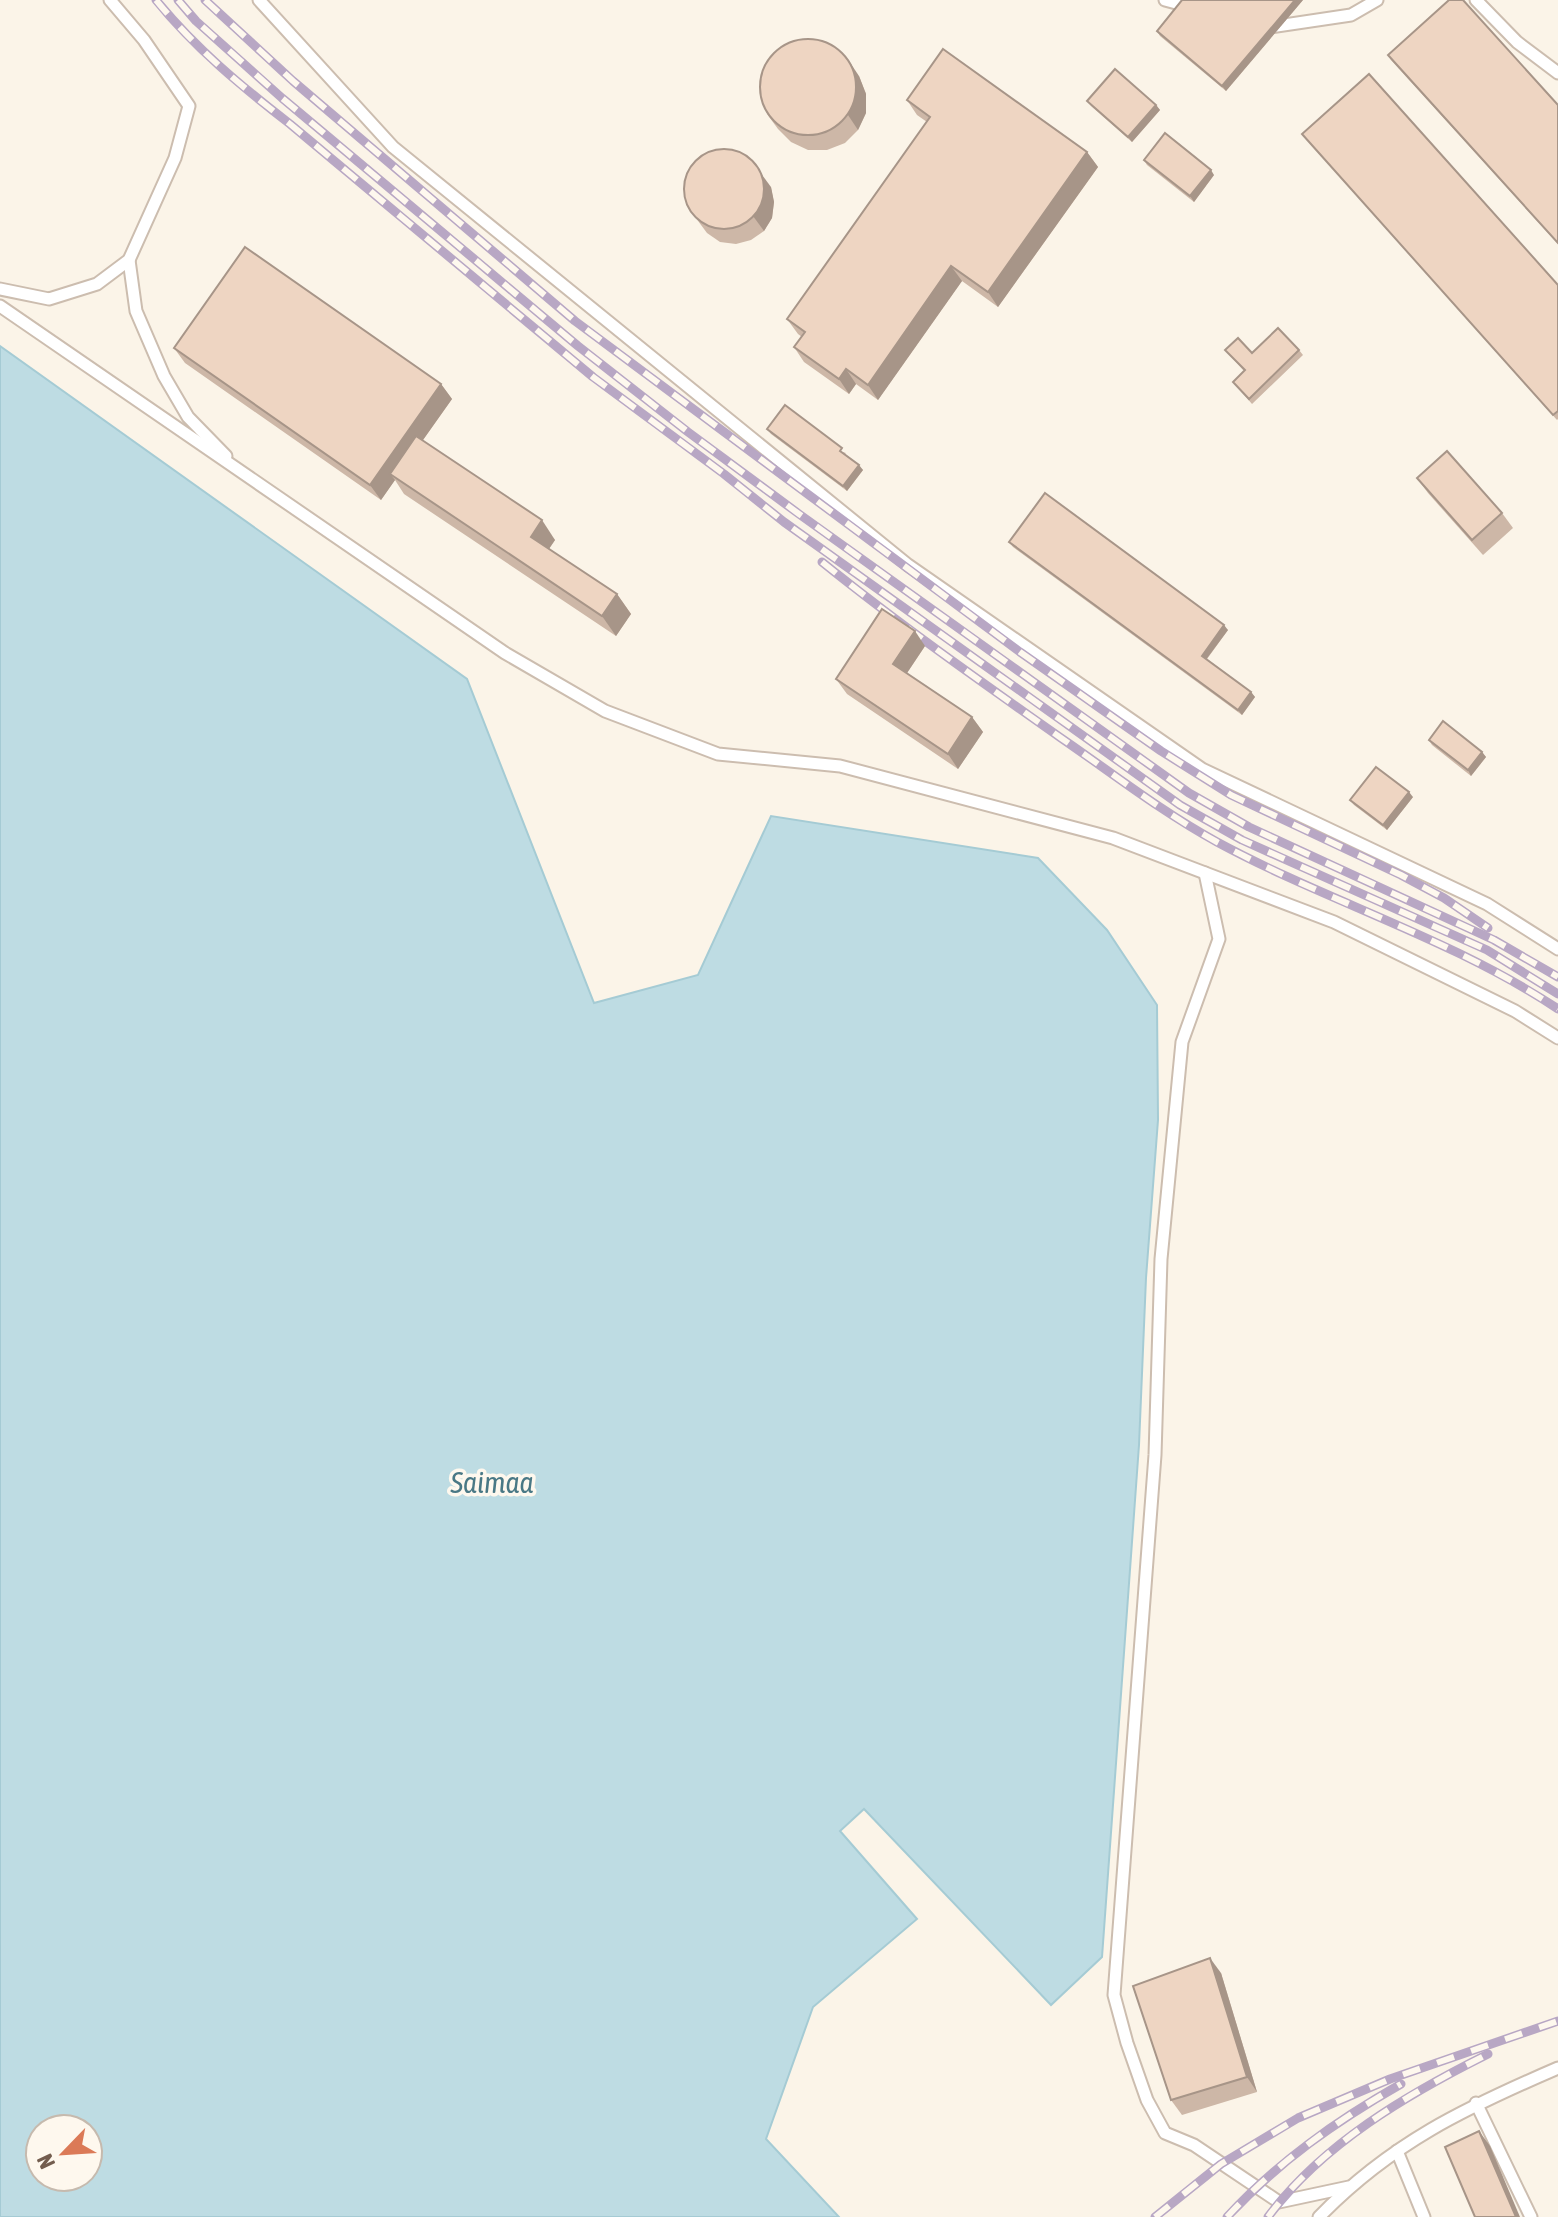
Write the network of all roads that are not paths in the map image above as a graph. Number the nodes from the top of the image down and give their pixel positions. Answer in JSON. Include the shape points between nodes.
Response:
{"nodes":[{"id":1,"x":110,"y":0,"type":"edge"},
{"id":2,"x":259,"y":0,"type":"edge"},
{"id":3,"x":1165,"y":0,"type":"edge"},
{"id":4,"x":1377,"y":0,"type":"edge"},
{"id":5,"x":1476,"y":0,"type":"edge"},
{"id":6,"x":1207,"y":12,"type":"edge"},
{"id":7,"x":1264,"y":28,"type":"edge"},
{"id":8,"x":1558,"y":73,"type":"edge"},
{"id":9,"x":129,"y":260,"type":"junction"},
{"id":10,"x":0,"y":289,"type":"edge"},
{"id":11,"x":0,"y":306,"type":"edge"},
{"id":12,"x":242,"y":473,"type":"junction"},
{"id":13,"x":1205,"y":873,"type":"junction"},
{"id":14,"x":1558,"y":949,"type":"edge"},
{"id":15,"x":1558,"y":1038,"type":"edge"},
{"id":16,"x":1558,"y":2068,"type":"edge"},
{"id":17,"x":1476,"y":2103,"type":"junction"},
{"id":18,"x":1397,"y":2151,"type":"junction"},
{"id":19,"x":1349,"y":2187,"type":"junction"},
{"id":20,"x":1319,"y":2217,"type":"edge"},
{"id":21,"x":1424,"y":2217,"type":"edge"},
{"id":22,"x":1531,"y":2217,"type":"edge"}],
"edges":[{"from":1,"to":9,"type":"lane","via":[[189,106],[175,158]]},
{"from":2,"to":14,"type":"lane","via":[[393,147],[908,565],[1202,769],[1487,904]]},
{"from":3,"to":6,"type":"lane"},
{"from":4,"to":7,"type":"lane","via":[[1351,15]]},
{"from":5,"to":8,"type":"lane","via":[[1517,42]]},
{"from":9,"to":10,"type":"lane","via":[[97,284],[49,299]]},
{"from":9,"to":12,"type":"lane","via":[[136,311],[164,376],[188,417]]},
{"from":11,"to":12,"type":"lane"},
{"from":12,"to":13,"type":"lane","via":[[505,653],[605,711],[718,754],[840,766],[1113,838]]},
{"from":13,"to":15,"type":"lane","via":[[1334,922],[1515,1011]]},
{"from":13,"to":19,"type":"lane","via":[[1219,939],[1182,1042],[1161,1259],[1154,1470],[1114,1995],[1147,2100],[1165,2133],[1194,2145],[1279,2202]]},
{"from":16,"to":17,"type":"lane"},
{"from":17,"to":18,"type":"lane"},
{"from":17,"to":22,"type":"lane"},
{"from":18,"to":19,"type":"lane"},
{"from":18,"to":21,"type":"lane"},
{"from":19,"to":20,"type":"lane"}]}
